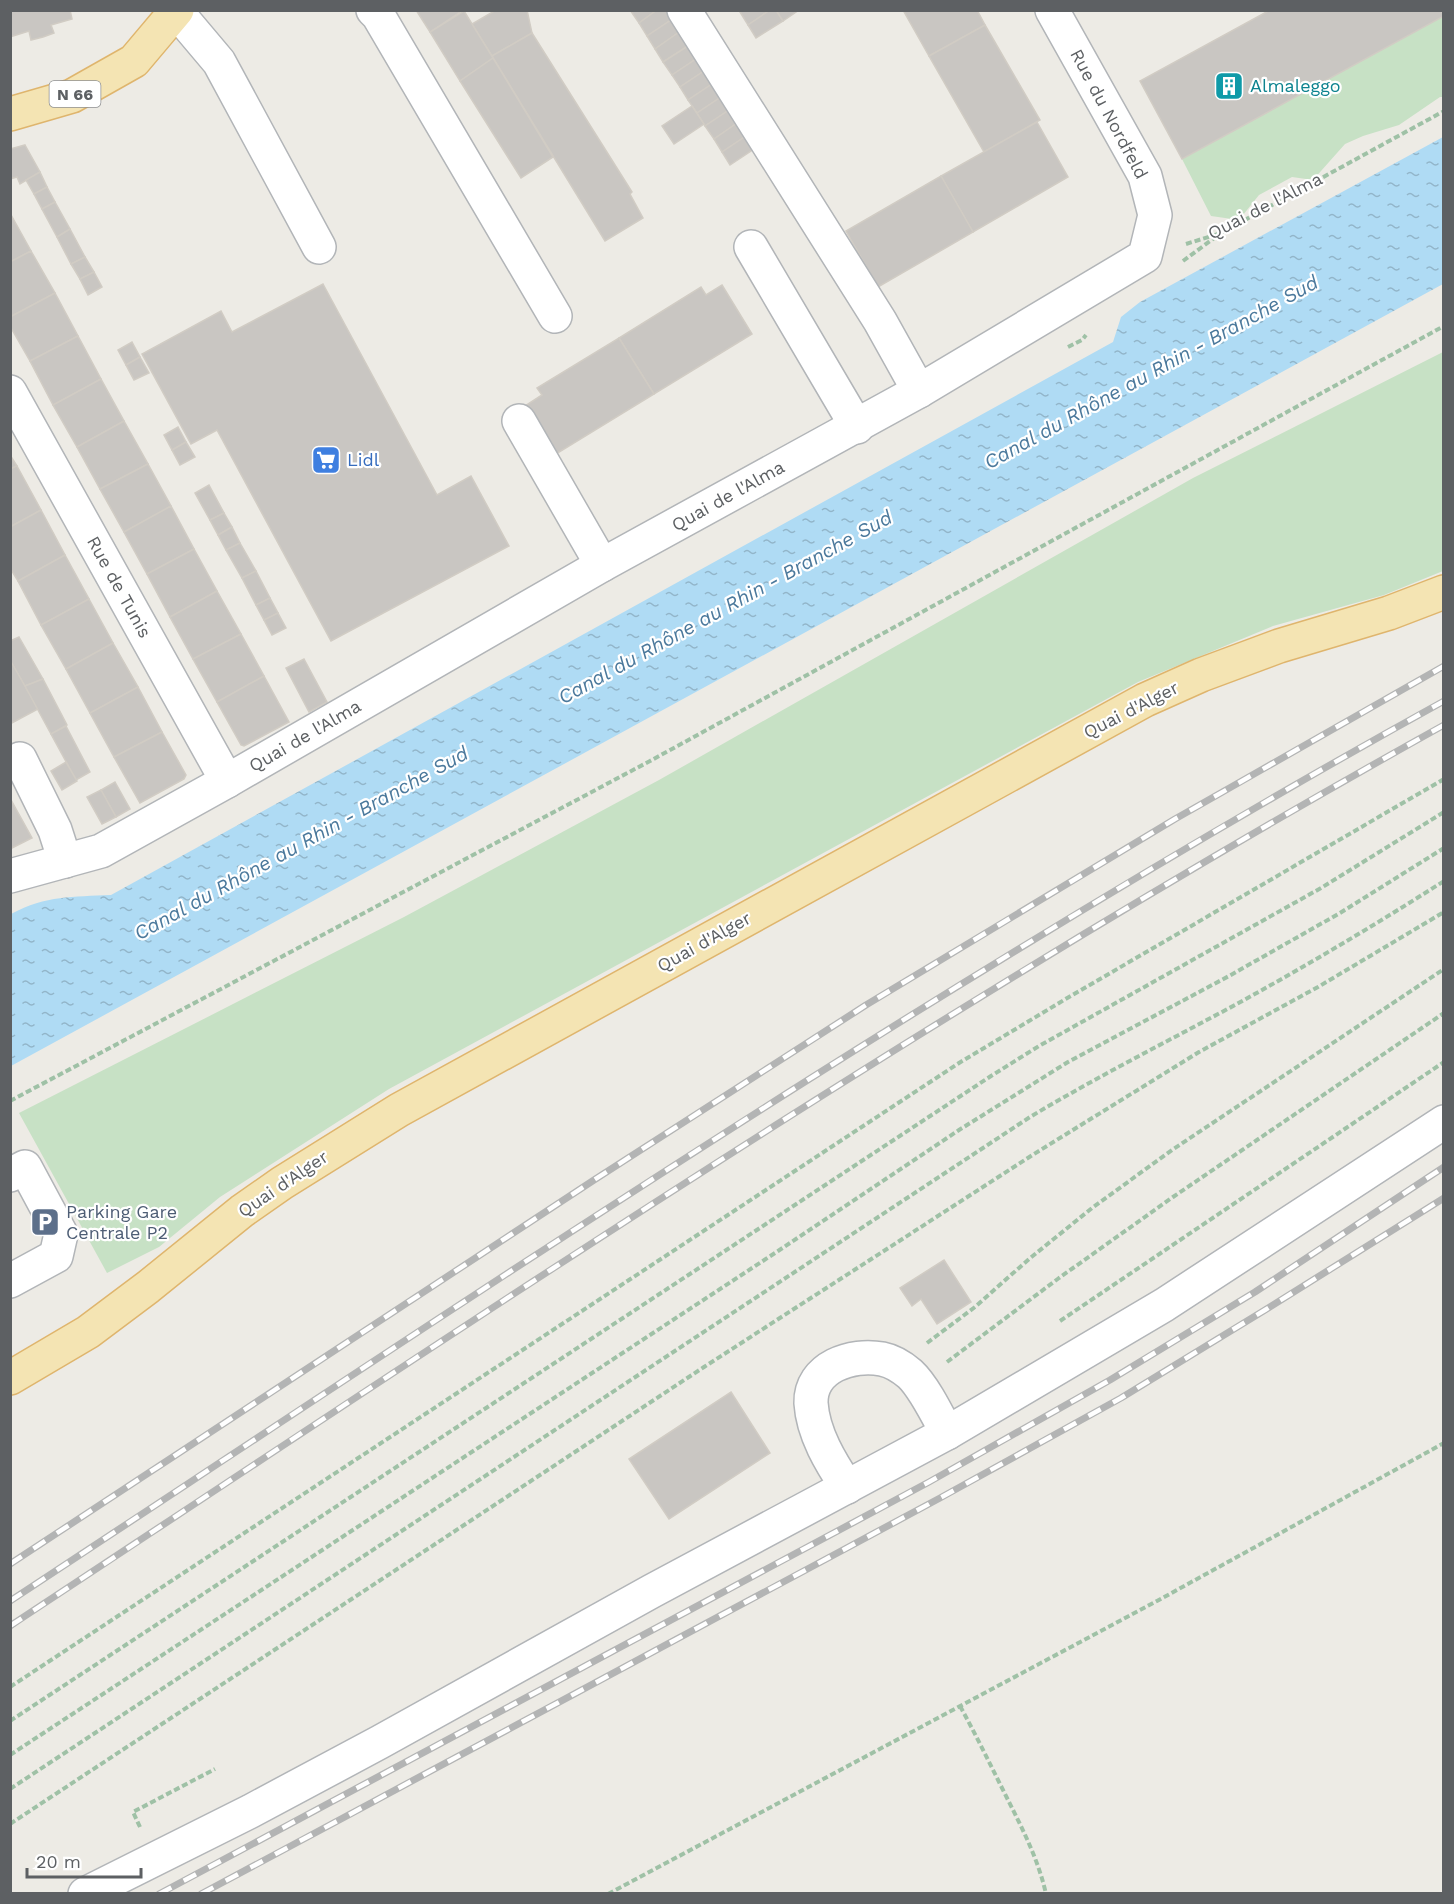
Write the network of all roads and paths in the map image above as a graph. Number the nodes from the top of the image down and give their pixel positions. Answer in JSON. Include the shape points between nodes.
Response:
{"nodes":[{"id":1,"x":373,"y":10,"type":"edge"},
{"id":2,"x":684,"y":10,"type":"edge"},
{"id":3,"x":1052,"y":10,"type":"edge"},
{"id":4,"x":177,"y":11,"type":"edge"},
{"id":5,"x":1443,"y":111,"type":"edge"},
{"id":6,"x":10,"y":114,"type":"edge"},
{"id":7,"x":319,"y":247,"type":"dead end"},
{"id":8,"x":751,"y":247,"type":"dead end"},
{"id":9,"x":1145,"y":256,"type":"junction"},
{"id":10,"x":555,"y":316,"type":"dead end"},
{"id":11,"x":1443,"y":326,"type":"edge"},
{"id":12,"x":10,"y":392,"type":"edge"},
{"id":13,"x":919,"y":392,"type":"junction"},
{"id":14,"x":519,"y":422,"type":"dead end"},
{"id":15,"x":857,"y":427,"type":"junction"},
{"id":16,"x":602,"y":565,"type":"junction"},
{"id":17,"x":1443,"y":592,"type":"edge"},
{"id":18,"x":20,"y":759,"type":"dead end"},
{"id":19,"x":1443,"y":779,"type":"edge"},
{"id":20,"x":227,"y":781,"type":"junction"},
{"id":21,"x":1443,"y":812,"type":"edge"},
{"id":22,"x":1443,"y":848,"type":"edge"},
{"id":23,"x":65,"y":861,"type":"junction"},
{"id":24,"x":10,"y":876,"type":"edge"},
{"id":25,"x":1443,"y":881,"type":"edge"},
{"id":26,"x":1443,"y":912,"type":"edge"},
{"id":27,"x":1443,"y":969,"type":"edge"},
{"id":28,"x":1443,"y":1013,"type":"edge"},
{"id":29,"x":1443,"y":1062,"type":"edge"},
{"id":30,"x":10,"y":1101,"type":"edge"},
{"id":31,"x":1443,"y":1122,"type":"edge"},
{"id":32,"x":10,"y":1175,"type":"edge"},
{"id":33,"x":10,"y":1281,"type":"edge"},
{"id":34,"x":1051,"y":1327,"type":"dead end"},
{"id":35,"x":909,"y":1376,"type":"junction"},
{"id":36,"x":10,"y":1377,"type":"edge"},
{"id":37,"x":947,"y":1433,"type":"junction"},
{"id":38,"x":1443,"y":1443,"type":"edge"},
{"id":39,"x":847,"y":1487,"type":"junction"},
{"id":40,"x":10,"y":1687,"type":"edge"},
{"id":41,"x":960,"y":1706,"type":"junction"},
{"id":42,"x":10,"y":1721,"type":"edge"},
{"id":43,"x":10,"y":1755,"type":"edge"},
{"id":44,"x":10,"y":1789,"type":"edge"},
{"id":45,"x":10,"y":1824,"type":"edge"},
{"id":46,"x":86,"y":1893,"type":"edge"},
{"id":47,"x":608,"y":1893,"type":"edge"},
{"id":48,"x":1046,"y":1893,"type":"edge"}],
"edges":[{"from":1,"to":10,"type":"street"},
{"from":2,"to":13,"type":"street","via":[[880,321]]},
{"from":3,"to":9,"type":"street","name":"Rue du Nordfeld","via":[[1145,176],[1155,215]]},
{"from":4,"to":6,"type":"main road","number":"N 66","via":[[134,61],[72,96]]},
{"from":4,"to":7,"type":"street","via":[[219,62]]},
{"from":5,"to":9,"type":"path","name":"Quai de l'Alma","via":[[1221,233]]},
{"from":8,"to":15,"type":"street"},
{"from":9,"to":13,"type":"street","name":"Quai de l'Alma"},
{"from":11,"to":30,"type":"path","via":[[650,762]]},
{"from":12,"to":20,"type":"street","name":"Rue de Tunis"},
{"from":13,"to":15,"type":"street","name":"Quai de l'Alma"},
{"from":14,"to":16,"type":"street"},
{"from":15,"to":16,"type":"street","name":"Quai de l'Alma"},
{"from":16,"to":20,"type":"street","name":"Quai de l'Alma"},
{"from":17,"to":36,"type":"main road","name":"Quai d'Alger","via":[[1201,675],[1145,700],[1018,768],[327,1153],[242,1211],[88,1332]]},
{"from":18,"to":23,"type":"street","via":[[55,830]]},
{"from":19,"to":40,"type":"path","via":[[959,1063]]},
{"from":20,"to":23,"type":"street","name":"Quai de l'Alma","via":[[101,851]]},
{"from":21,"to":42,"type":"path","via":[[1321,888],[991,1076]]},
{"from":22,"to":43,"type":"path","via":[[1340,913],[1068,1062],[959,1130]]},
{"from":23,"to":24,"type":"street","name":"Quai de l'Alma"},
{"from":25,"to":44,"type":"path","via":[[1323,955],[1021,1123]]},
{"from":26,"to":45,"type":"path","via":[[1189,1058],[946,1210]]},
{"from":27,"to":35,"type":"path","via":[[1092,1208],[934,1337]]},
{"from":28,"to":35,"type":"path","via":[[1173,1197],[964,1348]]},
{"from":29,"to":34,"type":"path"},
{"from":31,"to":37,"type":"street","via":[[1164,1305]]},
{"from":32,"to":33,"type":"street","via":[[25,1167],[62,1234],[56,1256]]},
{"from":35,"to":37,"type":"street"},
{"from":35,"to":39,"type":"street","via":[[883,1359],[850,1360],[819,1375],[811,1403],[815,1424]]},
{"from":37,"to":39,"type":"street"},
{"from":38,"to":41,"type":"path"},
{"from":39,"to":46,"type":"street","via":[[261,1806]]},
{"from":41,"to":47,"type":"path"},
{"from":41,"to":48,"type":"path","via":[[1026,1838]]}]}
